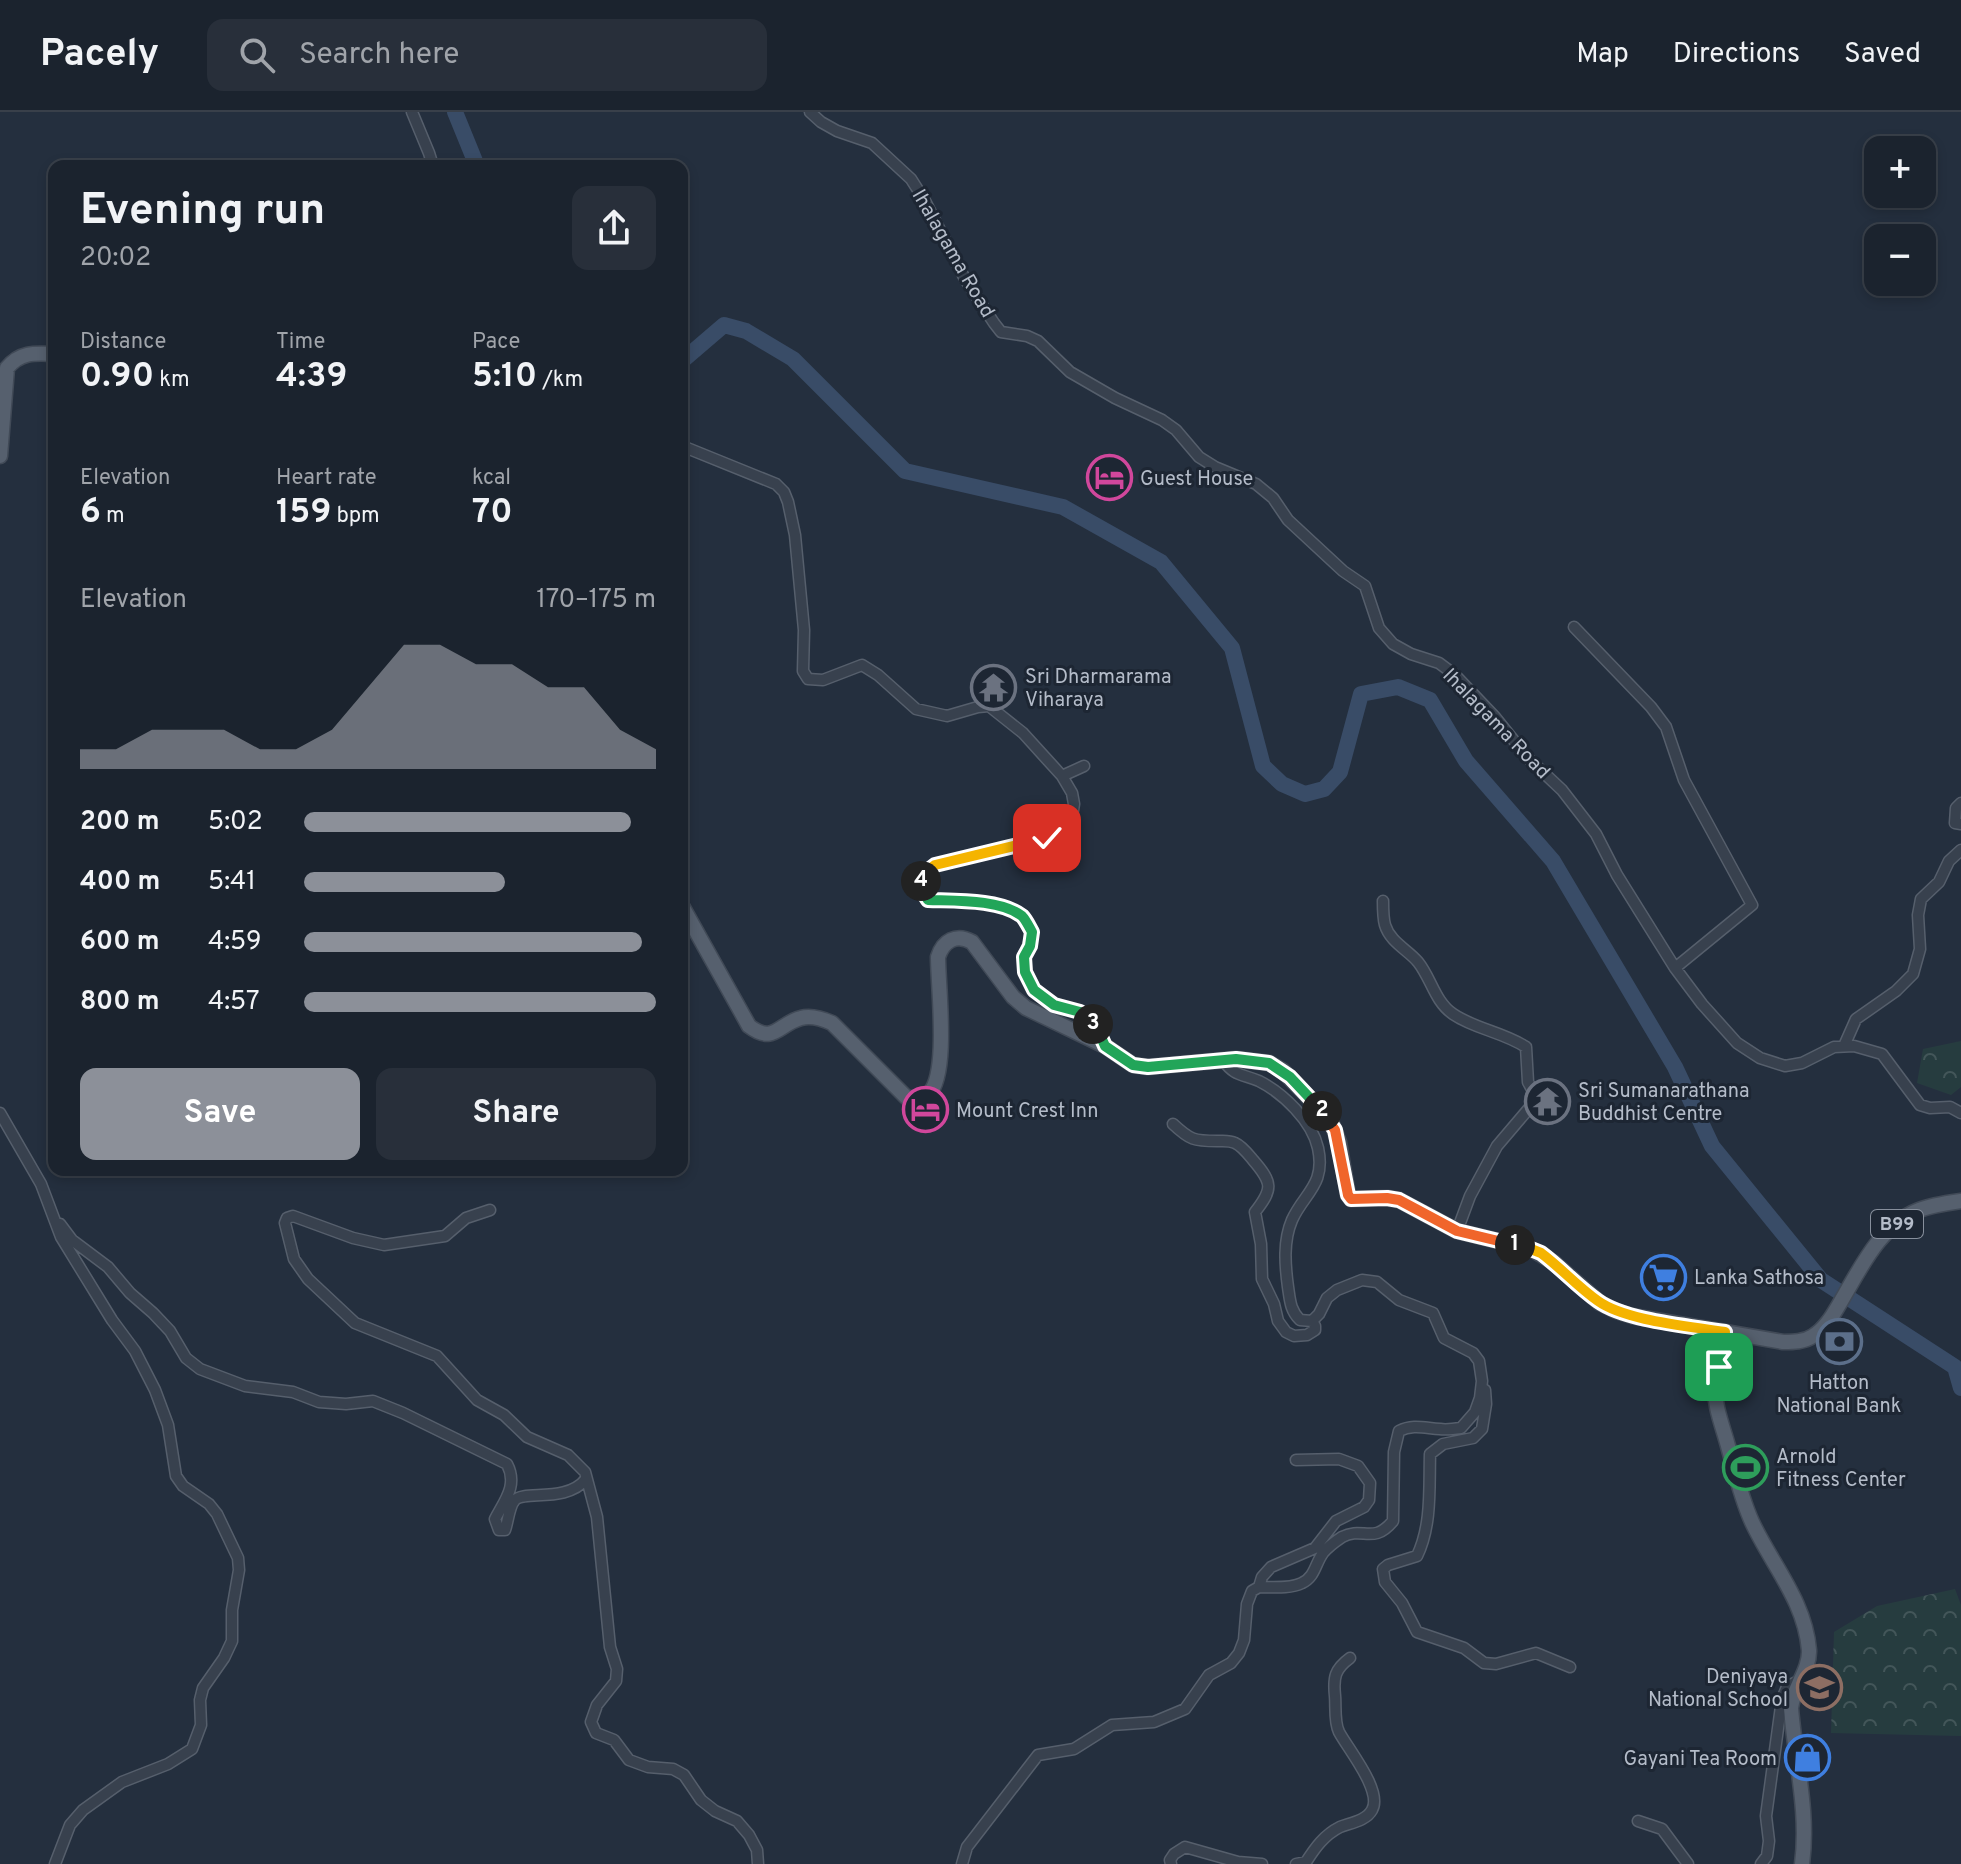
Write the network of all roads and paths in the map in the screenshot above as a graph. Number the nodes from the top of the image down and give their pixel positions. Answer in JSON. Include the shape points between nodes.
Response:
{"nodes":[{"id":1,"x":412,"y":112,"type":"edge"},
{"id":2,"x":810,"y":112,"type":"edge"},
{"id":3,"x":431,"y":160,"type":"edge"},
{"id":4,"x":48,"y":354,"type":"edge"},
{"id":5,"x":688,"y":448,"type":"edge"},
{"id":6,"x":0,"y":456,"type":"edge"},
{"id":7,"x":1574,"y":627,"type":"dead end"},
{"id":8,"x":1084,"y":766,"type":"dead end"},
{"id":9,"x":1062,"y":776,"type":"junction"},
{"id":10,"x":1961,"y":803,"type":"edge"},
{"id":11,"x":1961,"y":824,"type":"edge"},
{"id":12,"x":1961,"y":850,"type":"edge"},
{"id":13,"x":1383,"y":901,"type":"dead end"},
{"id":14,"x":688,"y":917,"type":"edge"},
{"id":15,"x":1675,"y":968,"type":"junction"},
{"id":16,"x":1105,"y":1046,"type":"junction"},
{"id":17,"x":1844,"y":1046,"type":"junction"},
{"id":18,"x":1223,"y":1060,"type":"junction"},
{"id":19,"x":0,"y":1113,"type":"edge"},
{"id":20,"x":1961,"y":1113,"type":"edge"},
{"id":21,"x":1173,"y":1124,"type":"dead end"},
{"id":22,"x":1961,"y":1201,"type":"edge"},
{"id":23,"x":490,"y":1210,"type":"dead end"},
{"id":24,"x":53,"y":1216,"type":"junction"},
{"id":25,"x":1457,"y":1231,"type":"junction"},
{"id":26,"x":1312,"y":1321,"type":"junction"},
{"id":27,"x":1725,"y":1332,"type":"junction"},
{"id":28,"x":1482,"y":1381,"type":"junction"},
{"id":29,"x":1296,"y":1460,"type":"dead end"},
{"id":30,"x":586,"y":1479,"type":"junction"},
{"id":31,"x":1259,"y":1587,"type":"junction"},
{"id":32,"x":1350,"y":1658,"type":"dead end"},
{"id":33,"x":1570,"y":1667,"type":"dead end"},
{"id":34,"x":1800,"y":1680,"type":"junction"},
{"id":35,"x":1638,"y":1821,"type":"dead end"},
{"id":36,"x":55,"y":1864,"type":"edge"},
{"id":37,"x":758,"y":1864,"type":"edge"},
{"id":38,"x":962,"y":1864,"type":"edge"},
{"id":39,"x":1171,"y":1864,"type":"edge"},
{"id":40,"x":1262,"y":1864,"type":"edge"},
{"id":41,"x":1296,"y":1864,"type":"edge"},
{"id":42,"x":1688,"y":1864,"type":"edge"},
{"id":43,"x":1761,"y":1864,"type":"edge"},
{"id":44,"x":1802,"y":1864,"type":"edge"}],
"edges":[{"from":1,"to":3,"type":"street"},
{"from":2,"to":15,"type":"street","name":"Ihalagama Road","via":[[837,131],[872,143],[911,179],[965,279],[1001,332],[1038,341],[1070,372],[1176,430],[1199,457],[1256,484],[1288,520],[1365,586],[1379,628],[1393,644],[1455,675],[1596,834]]},
{"from":4,"to":6,"type":"main road","via":[[28,353],[7,368]]},
{"from":5,"to":9,"type":"street","via":[[784,492],[795,535],[803,671],[808,679],[823,680],[862,665],[916,709],[947,716],[989,706],[1023,733]]},
{"from":7,"to":15,"type":"street","via":[[1666,727],[1684,780],[1752,905]]},
{"from":8,"to":9,"type":"street"},
{"from":9,"to":16,"type":"street","via":[[1074,804],[1071,823],[1063,830],[935,865],[922,875],[920,888],[928,900],[1003,907],[1023,917],[1032,932],[1024,957],[1034,990],[1054,1005],[1080,1012],[1097,1028]]},
{"from":10,"to":11,"type":"street","via":[[1955,823]]},
{"from":12,"to":17,"type":"street","via":[[1921,899],[1920,949],[1913,974],[1856,1019]]},
{"from":13,"to":25,"type":"street","via":[[1385,927],[1418,962],[1450,1012],[1526,1047],[1528,1082],[1534,1093],[1531,1106],[1497,1146]]},
{"from":14,"to":16,"type":"main road","number":"B99","via":[[749,1026],[768,1034],[799,1018],[821,1018],[915,1100],[925,1097],[936,1082],[938,957],[948,940],[972,942],[1026,1008]]},
{"from":15,"to":17,"type":"street","name":"Ihalagama Road","via":[[1737,1043],[1760,1058],[1785,1066]]},
{"from":16,"to":18,"type":"main road","number":"B99","via":[[1133,1065],[1148,1067]]},
{"from":17,"to":20,"type":"street","via":[[1882,1054],[1920,1105]]},
{"from":18,"to":25,"type":"main road","number":"B99","via":[[1269,1063],[1321,1110],[1335,1130],[1351,1199],[1399,1200]]},
{"from":18,"to":26,"type":"street","via":[[1231,1071],[1261,1082],[1292,1105],[1318,1148],[1319,1175],[1293,1217],[1285,1262],[1294,1314]]},
{"from":19,"to":24,"type":"street"},
{"from":21,"to":26,"type":"street","via":[[1195,1141],[1238,1144],[1265,1174],[1268,1195],[1255,1212],[1262,1279],[1286,1332],[1307,1335],[1315,1330]]},
{"from":22,"to":27,"type":"main road","number":"B99","via":[[1905,1218],[1877,1244],[1832,1316],[1810,1338],[1783,1342]]},
{"from":23,"to":30,"type":"street","via":[[466,1218],[445,1236],[384,1245],[293,1216],[285,1223],[294,1259],[308,1279],[355,1323],[437,1356],[477,1400],[504,1415],[527,1437],[568,1455]]},
{"from":24,"to":30,"type":"street","via":[[153,1313],[200,1369],[245,1386],[293,1392],[319,1402],[373,1401],[507,1464],[513,1475],[495,1519],[499,1530],[505,1530],[519,1497],[556,1495]]},
{"from":24,"to":36,"type":"street","via":[[77,1265],[155,1390],[168,1425],[176,1476],[217,1514],[239,1570],[232,1641],[203,1688],[201,1725],[192,1749],[122,1782],[83,1810],[70,1825]]},
{"from":25,"to":27,"type":"main road","number":"B99","via":[[1541,1253],[1616,1311]]},
{"from":26,"to":28,"type":"street","via":[[1337,1290],[1362,1280],[1377,1282],[1399,1300],[1433,1313],[1444,1338],[1479,1361]]},
{"from":27,"to":34,"type":"main road","via":[[1715,1398],[1752,1522],[1799,1610],[1809,1650]]},
{"from":28,"to":31,"type":"street","via":[[1475,1412],[1461,1428],[1399,1431],[1393,1521],[1386,1529],[1340,1538],[1299,1585]]},
{"from":28,"to":33,"type":"street","via":[[1482,1429],[1473,1438],[1443,1444],[1430,1454],[1423,1544],[1417,1556],[1383,1569],[1385,1582],[1417,1632],[1464,1648],[1484,1663],[1536,1653]]},
{"from":29,"to":31,"type":"street","via":[[1339,1459],[1358,1466],[1370,1483],[1369,1500],[1336,1521],[1315,1548],[1271,1567]]},
{"from":30,"to":37,"type":"street","via":[[597,1517],[610,1647],[617,1669],[616,1681],[591,1722],[596,1733],[614,1740],[629,1760],[684,1775],[701,1800],[743,1828],[757,1850]]},
{"from":31,"to":38,"type":"street","via":[[1247,1604],[1239,1653],[1209,1675],[1185,1709],[1154,1722],[1112,1725],[1074,1749],[1038,1755],[967,1847]]},
{"from":32,"to":41,"type":"street","via":[[1339,1666],[1334,1682],[1337,1729],[1367,1779],[1372,1810],[1320,1841],[1306,1862]]},
{"from":34,"to":43,"type":"street","via":[[1787,1687],[1782,1699],[1766,1816],[1769,1841]]},
{"from":34,"to":44,"type":"main road","via":[[1791,1708],[1804,1833]]},
{"from":35,"to":42,"type":"street","via":[[1662,1829]]},
{"from":39,"to":40,"type":"street","via":[[1174,1854],[1185,1847]]}]}
